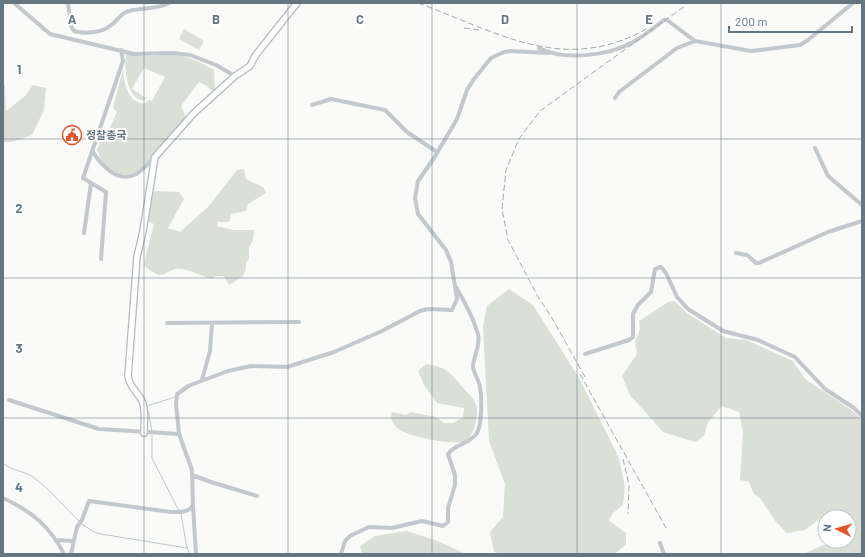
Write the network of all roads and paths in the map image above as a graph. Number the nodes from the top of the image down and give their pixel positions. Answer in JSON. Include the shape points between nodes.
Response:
{"nodes":[{"id":1,"x":14,"y":3,"type":"edge"},
{"id":2,"x":68,"y":3,"type":"edge"},
{"id":3,"x":169,"y":3,"type":"edge"},
{"id":4,"x":297,"y":3,"type":"edge"},
{"id":5,"x":853,"y":3,"type":"edge"},
{"id":6,"x":695,"y":41,"type":"junction"},
{"id":7,"x":539,"y":48,"type":"dead end"},
{"id":8,"x":121,"y":50,"type":"junction"},
{"id":9,"x":549,"y":53,"type":"junction"},
{"id":10,"x":234,"y":76,"type":"junction"},
{"id":11,"x":615,"y":98,"type":"dead end"},
{"id":12,"x":312,"y":105,"type":"dead end"},
{"id":13,"x":815,"y":148,"type":"dead end"},
{"id":14,"x":93,"y":152,"type":"junction"},
{"id":15,"x":437,"y":152,"type":"junction"},
{"id":16,"x":155,"y":157,"type":"junction"},
{"id":17,"x":91,"y":183,"type":"junction"},
{"id":18,"x":862,"y":205,"type":"edge"},
{"id":19,"x":862,"y":221,"type":"edge"},
{"id":20,"x":84,"y":233,"type":"dead end"},
{"id":21,"x":736,"y":253,"type":"dead end"},
{"id":22,"x":101,"y":259,"type":"dead end"},
{"id":23,"x":455,"y":285,"type":"junction"},
{"id":24,"x":299,"y":322,"type":"dead end"},
{"id":25,"x":166,"y":323,"type":"dead end"},
{"id":26,"x":212,"y":324,"type":"junction"},
{"id":27,"x":585,"y":354,"type":"dead end"},
{"id":28,"x":202,"y":380,"type":"junction"},
{"id":29,"x":9,"y":400,"type":"dead end"},
{"id":30,"x":862,"y":416,"type":"edge"},
{"id":31,"x":144,"y":433,"type":"junction"},
{"id":32,"x":179,"y":434,"type":"junction"},
{"id":33,"x":192,"y":475,"type":"junction"},
{"id":34,"x":257,"y":496,"type":"dead end"},
{"id":35,"x":3,"y":498,"type":"edge"},
{"id":36,"x":193,"y":506,"type":"junction"},
{"id":37,"x":56,"y":540,"type":"junction"},
{"id":38,"x":72,"y":542,"type":"junction"},
{"id":39,"x":660,"y":543,"type":"dead end"},
{"id":40,"x":64,"y":554,"type":"edge"},
{"id":41,"x":71,"y":554,"type":"edge"},
{"id":42,"x":196,"y":554,"type":"edge"},
{"id":43,"x":340,"y":554,"type":"edge"},
{"id":44,"x":664,"y":554,"type":"edge"}],
"edges":[{"from":1,"to":8,"type":"street","via":[[50,34]]},
{"from":2,"to":3,"type":"street","via":[[70,26],[78,33],[110,27],[128,11],[151,9]]},
{"from":4,"to":10,"type":"street","via":[[250,66]]},
{"from":5,"to":6,"type":"street","via":[[800,45],[751,50]]},
{"from":6,"to":9,"type":"street","via":[[664,20],[632,42],[615,49],[573,55]]},
{"from":6,"to":11,"type":"street","via":[[677,48],[619,92]]},
{"from":7,"to":9,"type":"street"},
{"from":8,"to":10,"type":"street","via":[[134,54],[190,55]]},
{"from":8,"to":14,"type":"street","via":[[123,61]]},
{"from":9,"to":15,"type":"street","via":[[511,51],[491,58],[467,90],[457,119]]},
{"from":10,"to":16,"type":"street","via":[[194,113]]},
{"from":12,"to":15,"type":"street","via":[[331,99],[385,110],[407,132]]},
{"from":13,"to":18,"type":"street","via":[[828,176]]},
{"from":14,"to":16,"type":"street","via":[[105,168],[121,176],[135,175]]},
{"from":14,"to":17,"type":"street","via":[[83,178]]},
{"from":15,"to":23,"type":"street","via":[[418,180],[416,207],[423,221],[446,250]]},
{"from":16,"to":31,"type":"street","via":[[137,257],[128,376],[129,382],[142,401]]},
{"from":17,"to":20,"type":"street"},
{"from":17,"to":22,"type":"street","via":[[106,192],[107,196]]},
{"from":19,"to":21,"type":"street","via":[[828,232],[759,263],[747,255]]},
{"from":23,"to":28,"type":"street","via":[[457,299],[452,310],[420,311],[360,342],[294,365],[243,368]]},
{"from":23,"to":43,"type":"street","via":[[472,315],[478,336],[479,344],[473,366],[480,386],[481,406],[477,433],[471,440],[448,454],[455,475],[455,485],[448,508],[448,522],[443,526],[422,521],[392,528],[369,528],[350,536]]},
{"from":24,"to":26,"type":"street"},
{"from":25,"to":26,"type":"street"},
{"from":26,"to":28,"type":"street","via":[[210,351]]},
{"from":27,"to":30,"type":"street","via":[[633,337],[635,310],[651,292],[655,269],[662,267],[677,297],[688,309],[723,331],[758,340],[795,358],[825,388]]},
{"from":28,"to":32,"type":"street","via":[[181,389],[177,396]]},
{"from":29,"to":31,"type":"street","via":[[99,429]]},
{"from":31,"to":32,"type":"street"},
{"from":32,"to":33,"type":"street"},
{"from":33,"to":34,"type":"street"},
{"from":33,"to":36,"type":"street"},
{"from":35,"to":37,"type":"street","via":[[25,508],[37,517]]},
{"from":36,"to":38,"type":"street","via":[[180,512],[89,501]]},
{"from":36,"to":42,"type":"street"},
{"from":37,"to":38,"type":"street"},
{"from":37,"to":40,"type":"street"},
{"from":38,"to":41,"type":"street"},
{"from":39,"to":44,"type":"street"}]}
